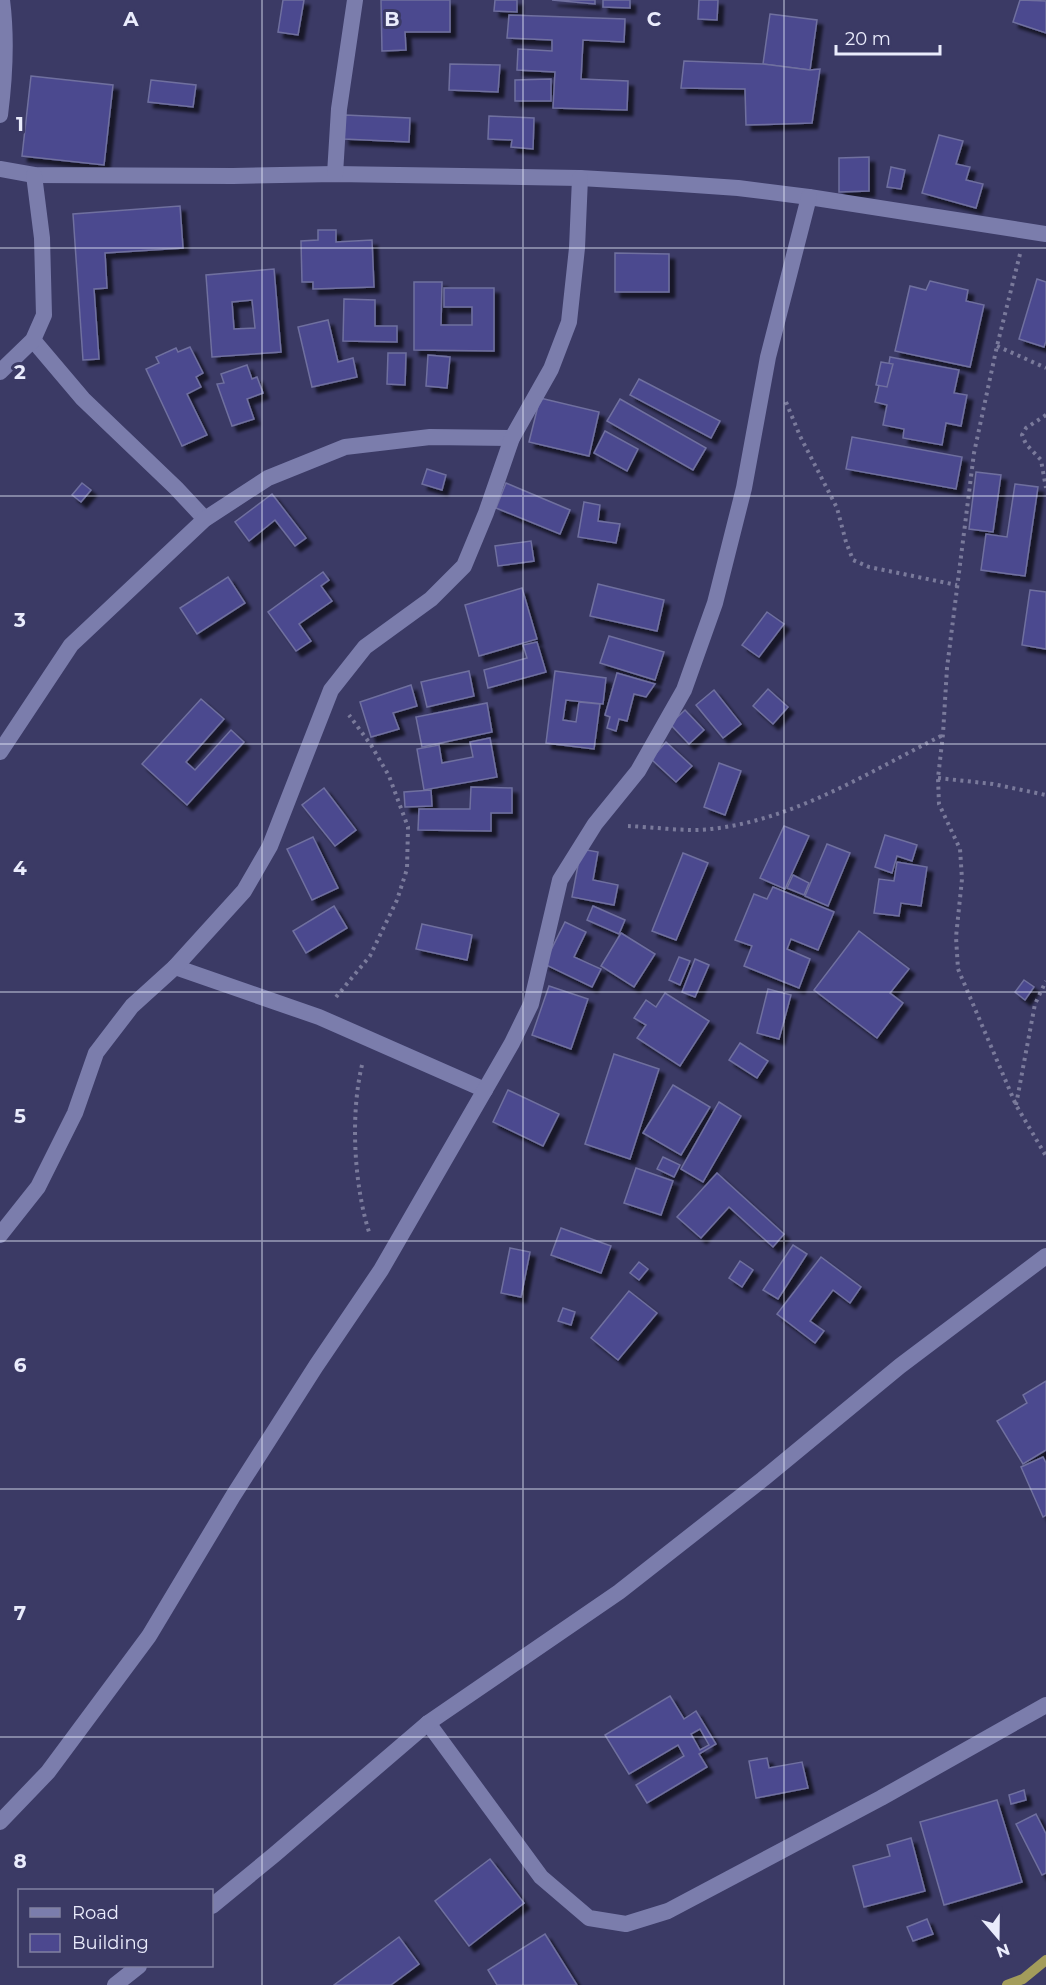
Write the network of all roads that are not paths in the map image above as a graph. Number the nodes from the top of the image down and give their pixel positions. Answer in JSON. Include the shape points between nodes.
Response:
{"nodes":[{"id":1,"x":2,"y":0,"type":"edge"},
{"id":2,"x":355,"y":0,"type":"edge"},
{"id":3,"x":0,"y":115,"type":"edge"},
{"id":4,"x":0,"y":169,"type":"edge"},
{"id":5,"x":335,"y":174,"type":"junction"},
{"id":6,"x":34,"y":175,"type":"junction"},
{"id":7,"x":580,"y":178,"type":"junction"},
{"id":8,"x":809,"y":197,"type":"junction"},
{"id":9,"x":1046,"y":234,"type":"edge"},
{"id":10,"x":33,"y":340,"type":"junction"},
{"id":11,"x":0,"y":372,"type":"edge"},
{"id":12,"x":512,"y":438,"type":"junction"},
{"id":13,"x":205,"y":519,"type":"junction"},
{"id":14,"x":0,"y":752,"type":"edge"},
{"id":15,"x":175,"y":967,"type":"junction"},
{"id":16,"x":485,"y":1090,"type":"junction"},
{"id":17,"x":0,"y":1235,"type":"edge"},
{"id":18,"x":1046,"y":1256,"type":"edge"},
{"id":19,"x":1046,"y":1705,"type":"edge"},
{"id":20,"x":428,"y":1723,"type":"junction"},
{"id":21,"x":0,"y":1822,"type":"edge"},
{"id":22,"x":213,"y":1905,"type":"edge"},
{"id":23,"x":137,"y":1967,"type":"edge"},
{"id":24,"x":115,"y":1985,"type":"edge"}],
"edges":[{"from":1,"to":3,"type":"street","via":[[5,77]]},
{"from":2,"to":5,"type":"street","via":[[339,109]]},
{"from":4,"to":6,"type":"street"},
{"from":5,"to":6,"type":"street"},
{"from":5,"to":7,"type":"street"},
{"from":6,"to":10,"type":"street","via":[[42,238],[44,315]]},
{"from":7,"to":8,"type":"street"},
{"from":7,"to":12,"type":"street","via":[[569,322],[551,369]]},
{"from":8,"to":9,"type":"street"},
{"from":8,"to":16,"type":"street","via":[[768,357],[744,488],[715,603],[684,690],[638,771],[595,824],[560,880],[531,1004]]},
{"from":10,"to":11,"type":"street"},
{"from":10,"to":13,"type":"street","via":[[83,399]]},
{"from":12,"to":13,"type":"street","via":[[430,437],[345,447],[268,478]]},
{"from":12,"to":15,"type":"street","via":[[464,566],[431,599],[365,648],[331,690],[270,846],[244,891]]},
{"from":13,"to":14,"type":"street","via":[[71,645]]},
{"from":15,"to":16,"type":"street","via":[[319,1017]]},
{"from":15,"to":17,"type":"street","via":[[132,1006],[96,1053],[75,1113],[38,1187]]},
{"from":16,"to":21,"type":"street","via":[[381,1270],[316,1366],[149,1636],[48,1772]]},
{"from":18,"to":20,"type":"street","via":[[900,1366],[619,1592]]},
{"from":19,"to":20,"type":"street","via":[[668,1911],[626,1924],[589,1918],[541,1876]]},
{"from":20,"to":22,"type":"street"},
{"from":23,"to":24,"type":"street"}]}
